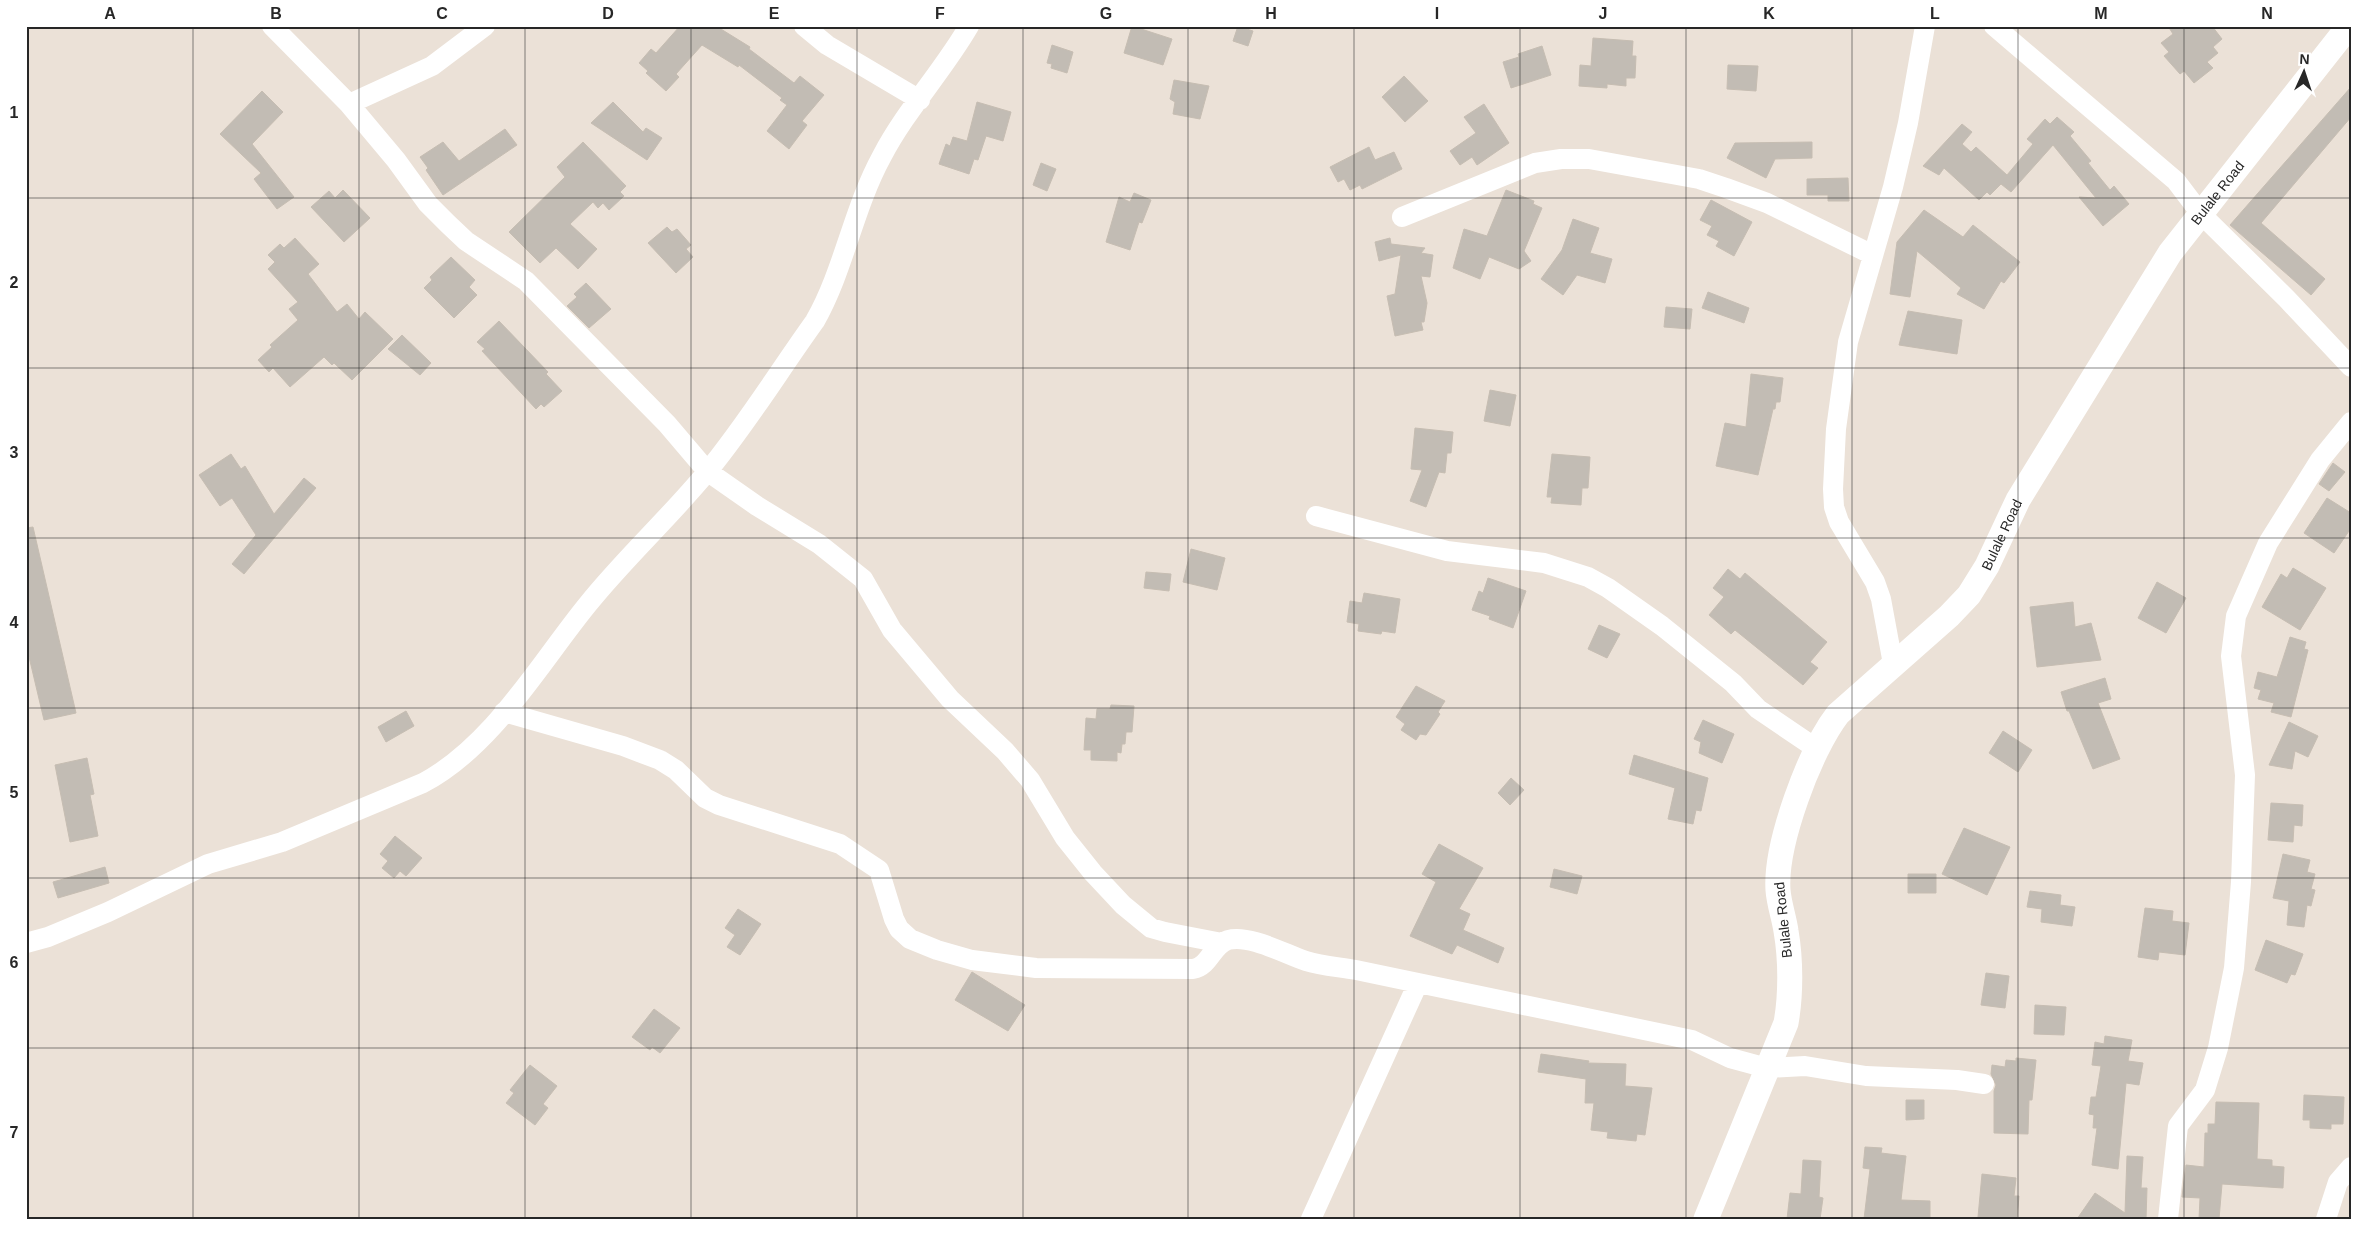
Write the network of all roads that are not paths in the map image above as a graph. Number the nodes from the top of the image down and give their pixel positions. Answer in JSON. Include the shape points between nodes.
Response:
{"nodes":[{"id":1,"x":272,"y":26,"type":"edge"},
{"id":2,"x":485,"y":26,"type":"edge"},
{"id":3,"x":804,"y":26,"type":"edge"},
{"id":4,"x":969,"y":26,"type":"edge"},
{"id":5,"x":1925,"y":26,"type":"edge"},
{"id":6,"x":1994,"y":26,"type":"edge"},
{"id":7,"x":2349,"y":26,"type":"edge"},
{"id":8,"x":920,"y":100,"type":"junction"},
{"id":9,"x":349,"y":104,"type":"junction"},
{"id":10,"x":2202,"y":214,"type":"junction"},
{"id":11,"x":1402,"y":217,"type":"dead end"},
{"id":12,"x":1872,"y":255,"type":"junction"},
{"id":13,"x":2351,"y":367,"type":"edge"},
{"id":14,"x":2351,"y":422,"type":"edge"},
{"id":15,"x":708,"y":471,"type":"junction"},
{"id":16,"x":1316,"y":516,"type":"dead end"},
{"id":17,"x":1893,"y":664,"type":"junction"},
{"id":18,"x":504,"y":712,"type":"junction"},
{"id":19,"x":1817,"y":749,"type":"junction"},
{"id":20,"x":26,"y":942,"type":"edge"},
{"id":21,"x":1222,"y":942,"type":"junction"},
{"id":22,"x":1418,"y":983,"type":"junction"},
{"id":23,"x":1767,"y":1068,"type":"junction"},
{"id":24,"x":1984,"y":1084,"type":"dead end"},
{"id":25,"x":2351,"y":1167,"type":"edge"},
{"id":26,"x":1311,"y":1219,"type":"edge"},
{"id":27,"x":1706,"y":1219,"type":"edge"},
{"id":28,"x":2168,"y":1219,"type":"edge"},
{"id":29,"x":2326,"y":1219,"type":"edge"}],
"edges":[{"from":1,"to":9,"type":"street"},
{"from":2,"to":9,"type":"street","via":[[432,66]]},
{"from":3,"to":8,"type":"street","via":[[827,45]]},
{"from":4,"to":8,"type":"street"},
{"from":5,"to":12,"type":"street","via":[[1908,123]]},
{"from":6,"to":10,"type":"street","via":[[2176,181]]},
{"from":7,"to":10,"type":"street","name":"Bulale Road"},
{"from":8,"to":15,"type":"street","via":[[882,155],[868,184],[823,307]]},
{"from":9,"to":15,"type":"street","via":[[428,204],[466,241],[526,281],[667,424]]},
{"from":10,"to":13,"type":"street"},
{"from":10,"to":17,"type":"street","name":"Bulale Road","via":[[2170,253],[2064,424],[2018,500],[1987,566],[1969,595]]},
{"from":11,"to":12,"type":"street","via":[[1535,163],[1589,159],[1699,179],[1726,188],[1767,204]]},
{"from":12,"to":17,"type":"street","via":[[1848,342],[1836,429],[1833,489],[1839,522],[1881,598]]},
{"from":14,"to":28,"type":"street","via":[[2320,460],[2268,543],[2236,616],[2231,656],[2245,775],[2234,968],[2218,1048],[2205,1090],[2178,1126]]},
{"from":15,"to":18,"type":"street","via":[[618,567]]},
{"from":15,"to":21,"type":"street","via":[[819,544],[864,579],[892,630],[950,699],[1005,751],[1030,780],[1065,838],[1123,905],[1151,928]]},
{"from":16,"to":19,"type":"street","via":[[1440,550],[1544,563],[1588,577],[1662,626],[1733,683],[1758,709]]},
{"from":17,"to":19,"type":"street","name":"Bulale Road","via":[[1838,714],[1824,731]]},
{"from":18,"to":20,"type":"street","via":[[463,757],[423,783],[282,842],[208,864],[108,912],[48,937]]},
{"from":18,"to":21,"type":"street","via":[[660,760],[676,770],[705,798],[719,805],[840,844],[879,870],[894,919],[904,935],[937,950],[972,960],[1036,968],[1193,969],[1203,966]]},
{"from":19,"to":23,"type":"street","name":"Bulale Road","via":[[1791,813],[1778,877],[1786,932],[1788,1008],[1786,1023]]},
{"from":21,"to":22,"type":"street","via":[[1236,939],[1255,942],[1307,961]]},
{"from":22,"to":23,"type":"street","via":[[1692,1040],[1730,1058]]},
{"from":22,"to":26,"type":"street"},
{"from":23,"to":24,"type":"street","via":[[1805,1066],[1866,1076]]},
{"from":23,"to":27,"type":"street","name":"Bulale Road"},
{"from":25,"to":29,"type":"street","via":[[2338,1182]]}]}
